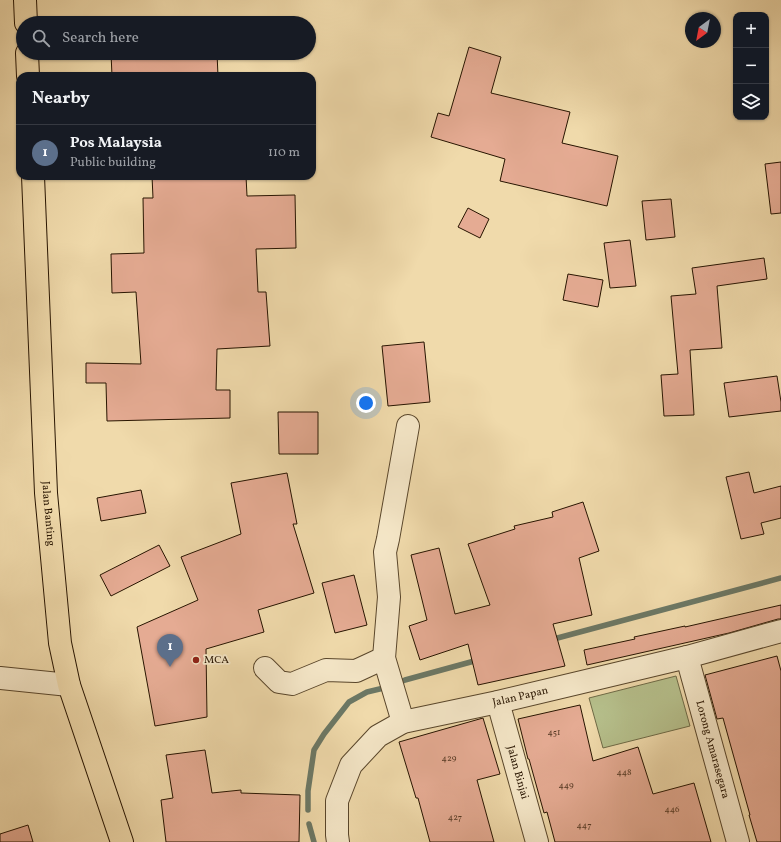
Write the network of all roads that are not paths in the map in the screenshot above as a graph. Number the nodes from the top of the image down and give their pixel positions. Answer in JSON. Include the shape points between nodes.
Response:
{"nodes":[{"id":1,"x":25,"y":0,"type":"edge"},
{"id":2,"x":26,"y":16,"type":"edge"},
{"id":3,"x":27,"y":60,"type":"edge"},
{"id":4,"x":28,"y":72,"type":"edge"},
{"id":5,"x":32,"y":180,"type":"edge"},
{"id":6,"x":408,"y":426,"type":"dead end"},
{"id":7,"x":781,"y":631,"type":"edge"},
{"id":8,"x":687,"y":657,"type":"junction"},
{"id":9,"x":386,"y":665,"type":"junction"},
{"id":10,"x":265,"y":668,"type":"dead end"},
{"id":11,"x":0,"y":678,"type":"edge"},
{"id":12,"x":69,"y":685,"type":"junction"},
{"id":13,"x":498,"y":702,"type":"junction"},
{"id":14,"x":403,"y":722,"type":"junction"},
{"id":15,"x":122,"y":842,"type":"edge"},
{"id":16,"x":338,"y":842,"type":"edge"},
{"id":17,"x":537,"y":842,"type":"edge"},
{"id":18,"x":738,"y":842,"type":"edge"}],
"edges":[{"from":1,"to":2,"type":"main road"},
{"from":3,"to":4,"type":"main road"},
{"from":5,"to":12,"type":"main road","name":"Jalan Banting","via":[[46,493],[60,643]]},
{"from":6,"to":9,"type":"street","via":[[385,552],[389,597]]},
{"from":7,"to":8,"type":"street","name":"Jalan Papan"},
{"from":8,"to":13,"type":"street","name":"Jalan Papan"},
{"from":8,"to":18,"type":"street","name":"Lorong Amarasegara"},
{"from":9,"to":10,"type":"street","via":[[356,671],[326,670],[292,684],[279,682]]},
{"from":9,"to":14,"type":"street"},
{"from":11,"to":12,"type":"street"},
{"from":12,"to":15,"type":"main road","name":"Jalan Banting"},
{"from":13,"to":14,"type":"street","name":"Jalan Papan"},
{"from":13,"to":17,"type":"street","name":"Jalan Binjai"},
{"from":14,"to":16,"type":"street","name":"Jalan Papan","via":[[378,736],[352,765],[337,801]]}]}
